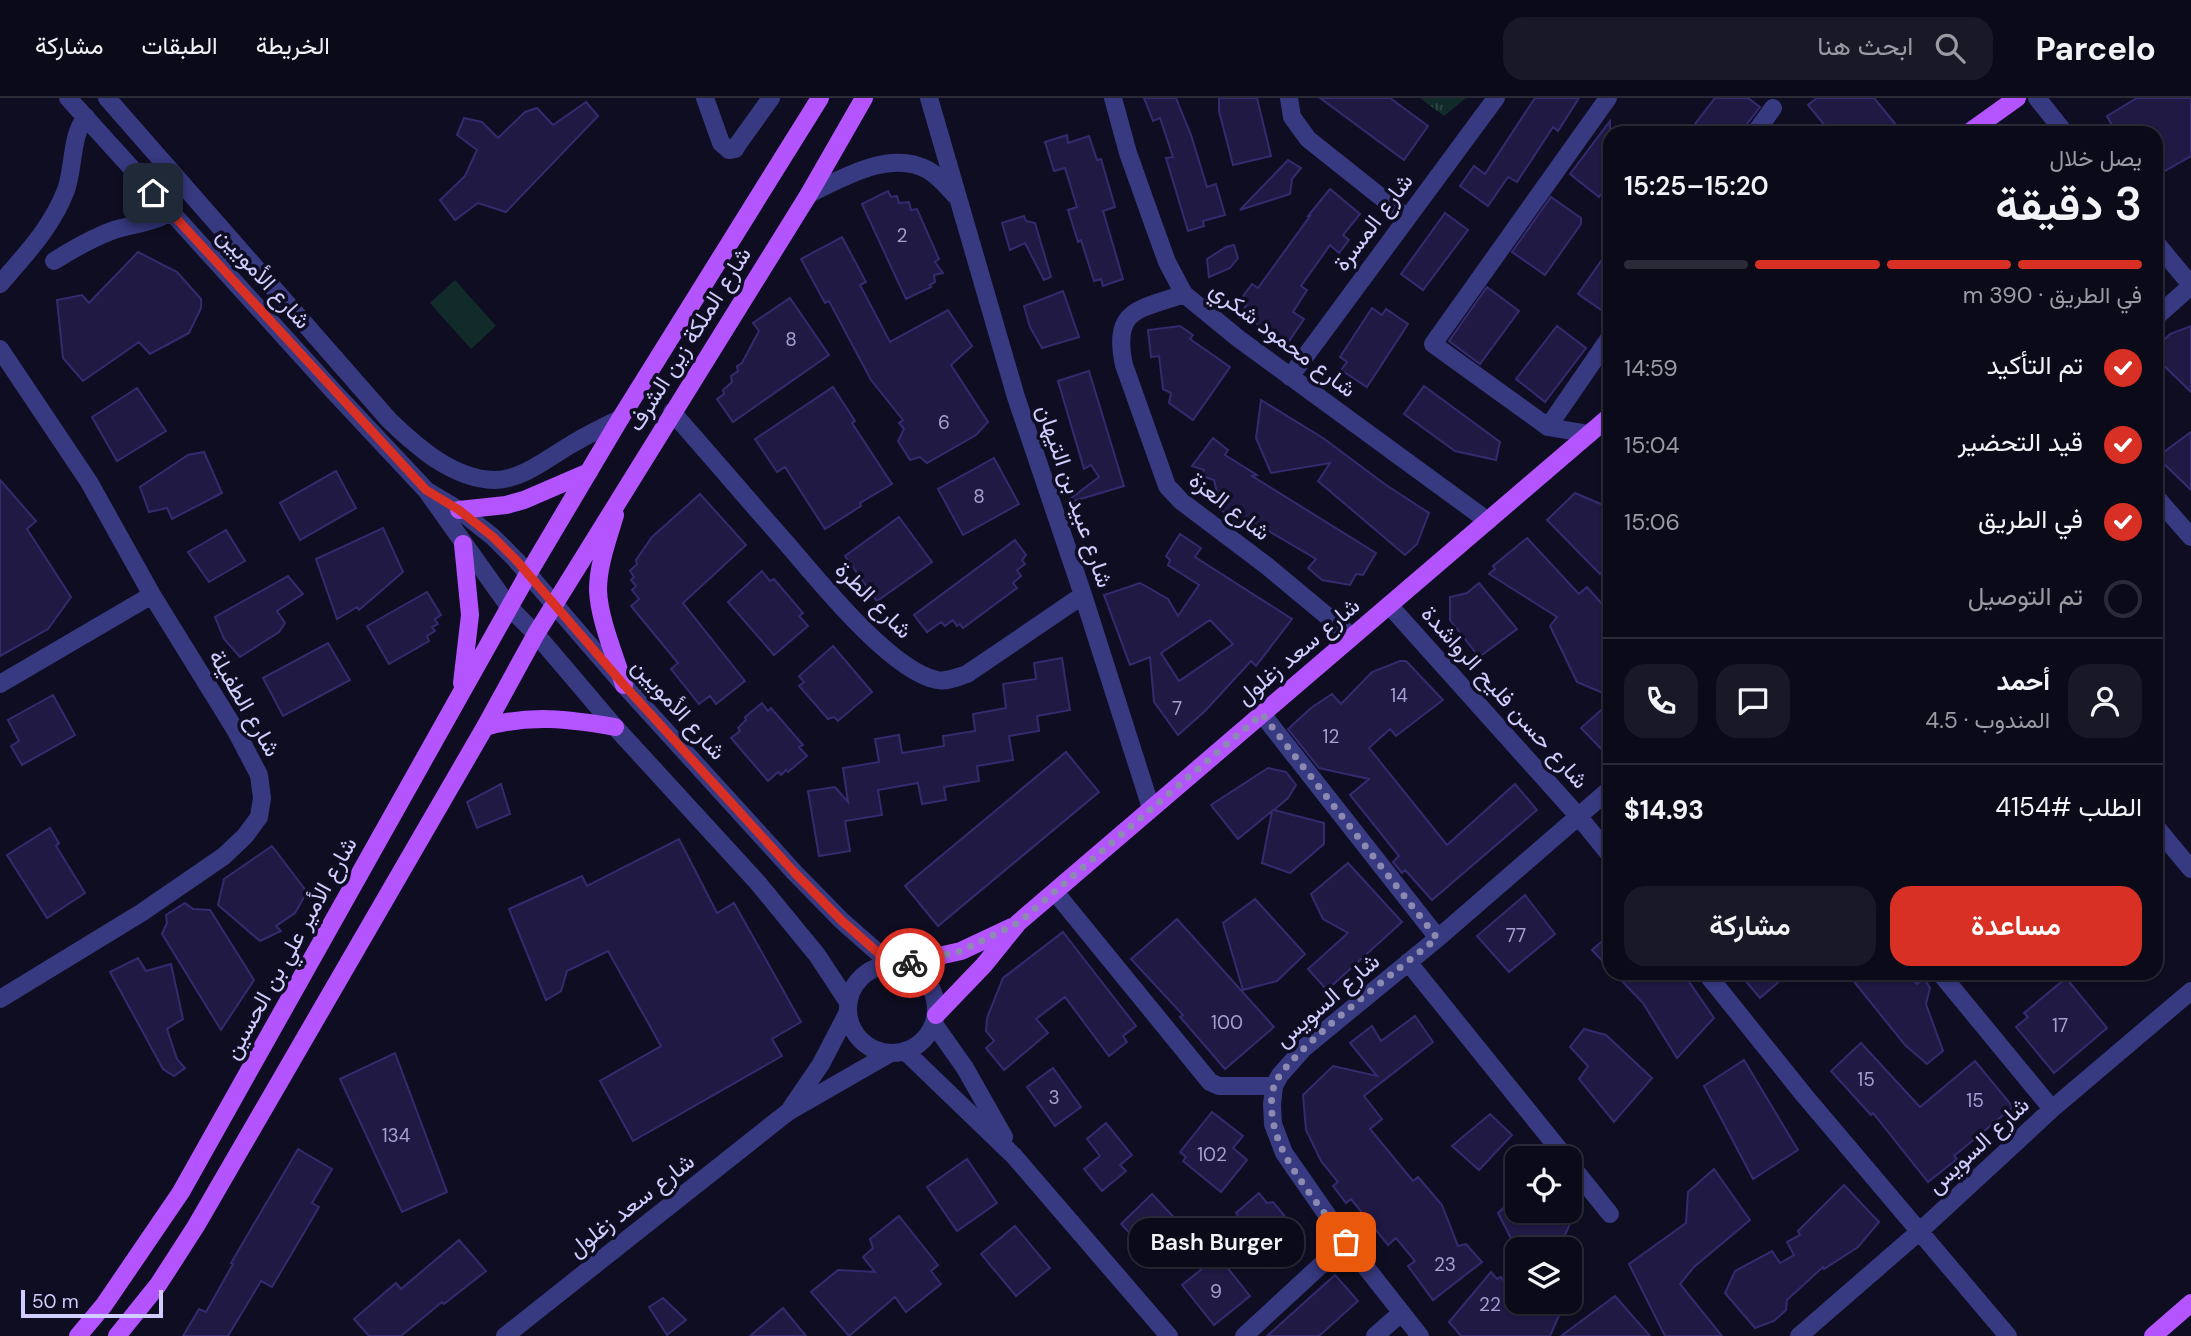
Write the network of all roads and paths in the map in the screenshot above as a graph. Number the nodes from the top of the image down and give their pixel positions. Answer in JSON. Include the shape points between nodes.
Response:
{"nodes":[{"id":1,"x":68,"y":98,"type":"edge"},
{"id":2,"x":107,"y":98,"type":"edge"},
{"id":3,"x":705,"y":98,"type":"edge"},
{"id":4,"x":820,"y":98,"type":"edge"},
{"id":5,"x":864,"y":98,"type":"edge"},
{"id":6,"x":929,"y":98,"type":"edge"},
{"id":7,"x":1113,"y":98,"type":"edge"},
{"id":8,"x":1289,"y":98,"type":"edge"},
{"id":9,"x":1496,"y":98,"type":"edge"},
{"id":10,"x":1608,"y":98,"type":"edge"},
{"id":11,"x":2017,"y":98,"type":"edge"},
{"id":12,"x":2036,"y":98,"type":"edge"},
{"id":13,"x":766,"y":101,"type":"edge"},
{"id":14,"x":1773,"y":108,"type":"dead end"},
{"id":15,"x":86,"y":117,"type":"junction"},
{"id":16,"x":1760,"y":126,"type":"edge"},
{"id":17,"x":1978,"y":126,"type":"edge"},
{"id":18,"x":2060,"y":126,"type":"edge"},
{"id":19,"x":809,"y":194,"type":"junction"},
{"id":20,"x":958,"y":199,"type":"junction"},
{"id":21,"x":171,"y":211,"type":"junction"},
{"id":22,"x":1406,"y":218,"type":"junction"},
{"id":23,"x":2163,"y":251,"type":"edge"},
{"id":24,"x":54,"y":261,"type":"dead end"},
{"id":25,"x":0,"y":284,"type":"edge"},
{"id":26,"x":2191,"y":285,"type":"edge"},
{"id":27,"x":1184,"y":294,"type":"junction"},
{"id":28,"x":2163,"y":311,"type":"edge"},
{"id":29,"x":1603,"y":347,"type":"edge"},
{"id":30,"x":0,"y":349,"type":"edge"},
{"id":31,"x":1290,"y":377,"type":"junction"},
{"id":32,"x":672,"y":412,"type":"junction"},
{"id":33,"x":620,"y":419,"type":"junction"},
{"id":34,"x":1603,"y":422,"type":"edge"},
{"id":35,"x":1548,"y":427,"type":"junction"},
{"id":36,"x":1590,"y":434,"type":"junction"},
{"id":37,"x":589,"y":472,"type":"junction"},
{"id":38,"x":426,"y":490,"type":"junction"},
{"id":39,"x":621,"y":494,"type":"junction"},
{"id":40,"x":2163,"y":505,"type":"edge"},
{"id":41,"x":459,"y":510,"type":"junction"},
{"id":42,"x":1488,"y":521,"type":"junction"},
{"id":43,"x":2191,"y":537,"type":"edge"},
{"id":44,"x":463,"y":544,"type":"junction"},
{"id":45,"x":528,"y":574,"type":"junction"},
{"id":46,"x":152,"y":595,"type":"junction"},
{"id":47,"x":1083,"y":595,"type":"junction"},
{"id":48,"x":554,"y":604,"type":"junction"},
{"id":49,"x":1389,"y":605,"type":"junction"},
{"id":50,"x":510,"y":608,"type":"junction"},
{"id":51,"x":536,"y":634,"type":"junction"},
{"id":52,"x":1351,"y":636,"type":"junction"},
{"id":53,"x":0,"y":684,"type":"edge"},
{"id":54,"x":624,"y":685,"type":"junction"},
{"id":55,"x":461,"y":696,"type":"junction"},
{"id":56,"x":1262,"y":714,"type":"junction"},
{"id":57,"x":485,"y":727,"type":"junction"},
{"id":58,"x":615,"y":727,"type":"junction"},
{"id":59,"x":1603,"y":795,"type":"edge"},
{"id":60,"x":1151,"y":808,"type":"junction"},
{"id":61,"x":1579,"y":817,"type":"junction"},
{"id":62,"x":2163,"y":835,"type":"edge"},
{"id":63,"x":1603,"y":846,"type":"edge"},
{"id":64,"x":2191,"y":869,"type":"edge"},
{"id":65,"x":1055,"y":892,"type":"junction"},
{"id":66,"x":1018,"y":923,"type":"junction"},
{"id":67,"x":1437,"y":938,"type":"junction"},
{"id":68,"x":1408,"y":962,"type":"junction"},
{"id":69,"x":895,"y":965,"type":"junction"},
{"id":70,"x":1712,"y":980,"type":"edge"},
{"id":71,"x":1946,"y":980,"type":"edge"},
{"id":72,"x":2191,"y":991,"type":"edge"},
{"id":73,"x":0,"y":999,"type":"edge"},
{"id":74,"x":848,"y":1007,"type":"junction"},
{"id":75,"x":935,"y":1019,"type":"junction"},
{"id":76,"x":897,"y":1053,"type":"junction"},
{"id":77,"x":1274,"y":1086,"type":"junction"},
{"id":78,"x":2052,"y":1109,"type":"junction"},
{"id":79,"x":788,"y":1112,"type":"junction"},
{"id":80,"x":1556,"y":1146,"type":"edge"},
{"id":81,"x":1014,"y":1156,"type":"junction"},
{"id":82,"x":1582,"y":1179,"type":"edge"},
{"id":83,"x":1610,"y":1214,"type":"dead end"},
{"id":84,"x":1920,"y":1231,"type":"junction"},
{"id":85,"x":1346,"y":1242,"type":"junction"},
{"id":86,"x":2191,"y":1303,"type":"edge"},
{"id":87,"x":1401,"y":1313,"type":"junction"},
{"id":88,"x":78,"y":1336,"type":"edge"},
{"id":89,"x":117,"y":1336,"type":"edge"},
{"id":90,"x":505,"y":1336,"type":"edge"},
{"id":91,"x":1169,"y":1336,"type":"edge"},
{"id":92,"x":1244,"y":1336,"type":"edge"},
{"id":93,"x":1375,"y":1336,"type":"edge"},
{"id":94,"x":1420,"y":1336,"type":"edge"},
{"id":95,"x":1799,"y":1336,"type":"edge"},
{"id":96,"x":2008,"y":1336,"type":"edge"},
{"id":97,"x":2153,"y":1336,"type":"edge"}],
"edges":[{"from":1,"to":15,"type":"street","name":"شارع الأمويين"},
{"from":2,"to":33,"type":"street","via":[[389,420],[422,450],[463,473],[496,480],[532,469]]},
{"from":3,"to":13,"type":"street","via":[[721,143],[729,150],[735,149]]},
{"from":4,"to":33,"type":"main road","name":"شارع الملكة زين الشرف"},
{"from":5,"to":19,"type":"main road","name":"شارع الملكة زين الشرف"},
{"from":6,"to":20,"type":"street","name":"شارع عبيد بن التيهان"},
{"from":7,"to":27,"type":"street","name":"شارع محمود شكري","via":[[1167,262]]},
{"from":8,"to":22,"type":"street","via":[[1292,117],[1308,139]]},
{"from":9,"to":22,"type":"street","name":"شارع المسرة"},
{"from":10,"to":35,"type":"street","via":[[1433,344]]},
{"from":11,"to":17,"type":"main road"},
{"from":12,"to":18,"type":"street"},
{"from":14,"to":16,"type":"street"},
{"from":15,"to":21,"type":"street","name":"شارع الأمويين"},
{"from":15,"to":25,"type":"street","via":[[78,131],[73,167],[59,206],[35,244]]},
{"from":19,"to":20,"type":"street","name":"شارع عبيد بن التيهان","via":[[849,175],[898,163],[928,170]]},
{"from":19,"to":32,"type":"main road","name":"شارع الملكة زين الشرف"},
{"from":20,"to":47,"type":"street","name":"شارع عبيد بن التيهان","via":[[1016,397]]},
{"from":21,"to":24,"type":"street","via":[[92,239]]},
{"from":21,"to":38,"type":"street","name":"شارع الأمويين"},
{"from":22,"to":31,"type":"street","name":"شارع المسرة"},
{"from":23,"to":26,"type":"street"},
{"from":26,"to":28,"type":"street"},
{"from":27,"to":31,"type":"street","name":"شارع محمود شكري"},
{"from":27,"to":52,"type":"street","name":"شارع العزة","via":[[1132,313],[1121,336],[1124,365],[1167,486]]},
{"from":29,"to":35,"type":"street"},
{"from":30,"to":46,"type":"street","name":"شارع الطفيلة","via":[[89,482]]},
{"from":31,"to":42,"type":"street","name":"شارع محمود شكري"},
{"from":32,"to":39,"type":"main road","name":"شارع الملكة زين الشرف"},
{"from":32,"to":47,"type":"street","name":"شارع الطرة","via":[[845,610],[889,652],[925,676],[939,681],[967,674]]},
{"from":33,"to":37,"type":"main road","name":"شارع الملكة زين الشرف"},
{"from":34,"to":36,"type":"main road","name":"شارع سعد زغلول"},
{"from":35,"to":36,"type":"street"},
{"from":36,"to":42,"type":"main road","name":"شارع سعد زغلول"},
{"from":37,"to":41,"type":"main road","via":[[515,502]]},
{"from":37,"to":45,"type":"main road","name":"شارع الملكة زين الشرف"},
{"from":38,"to":41,"type":"street","name":"شارع الأمويين"},
{"from":38,"to":44,"type":"street","name":"شارع الأمويين"},
{"from":39,"to":48,"type":"main road","name":"شارع الملكة زين الشرف"},
{"from":39,"to":54,"type":"main road","via":[[598,592]]},
{"from":40,"to":43,"type":"street"},
{"from":41,"to":45,"type":"street","name":"شارع الأمويين"},
{"from":42,"to":49,"type":"main road","name":"شارع سعد زغلول"},
{"from":44,"to":50,"type":"street","name":"شارع الأمويين"},
{"from":44,"to":55,"type":"main road","via":[[470,615]]},
{"from":45,"to":48,"type":"street","name":"شارع الأمويين"},
{"from":45,"to":50,"type":"main road","name":"شارع الأمير علي بن الحسين"},
{"from":46,"to":53,"type":"street"},
{"from":46,"to":73,"type":"street","name":"شارع الطفيلة","via":[[258,775],[262,798],[258,817],[224,856]]},
{"from":47,"to":60,"type":"street","name":"شارع عبيد بن التيهان"},
{"from":48,"to":51,"type":"main road"},
{"from":48,"to":54,"type":"street","name":"شارع الأمويين"},
{"from":49,"to":52,"type":"main road","name":"شارع سعد زغلول"},
{"from":49,"to":61,"type":"street","name":"شارع حسن فليح الرواشدة"},
{"from":50,"to":51,"type":"street","name":"شارع الأمويين"},
{"from":50,"to":55,"type":"main road","name":"شارع الأمير علي بن الحسين"},
{"from":51,"to":57,"type":"main road"},
{"from":51,"to":58,"type":"street","name":"شارع الأمويين"},
{"from":52,"to":56,"type":"main road","name":"شارع سعد زغلول"},
{"from":54,"to":69,"type":"street","name":"شارع الأمويين","via":[[795,873],[842,921]]},
{"from":55,"to":88,"type":"main road","name":"شارع الأمير علي بن الحسين","via":[[181,1192]]},
{"from":56,"to":60,"type":"main road","name":"شارع سعد زغلول"},
{"from":56,"to":67,"type":"street"},
{"from":57,"to":58,"type":"main road","via":[[508,720],[547,718]]},
{"from":57,"to":89,"type":"main road","via":[[197,1226]]},
{"from":58,"to":74,"type":"street","name":"شارع الأمويين","via":[[766,892],[817,955]]},
{"from":59,"to":61,"type":"street","name":"شارع السويس"},
{"from":60,"to":65,"type":"main road","name":"شارع سعد زغلول"},
{"from":61,"to":63,"type":"street","name":"شارع حسن فليح الرواشدة"},
{"from":61,"to":67,"type":"street","name":"شارع السويس"},
{"from":62,"to":64,"type":"street"},
{"from":65,"to":66,"type":"main road","name":"شارع سعد زغلول"},
{"from":65,"to":77,"type":"street","via":[[1210,1082],[1226,1087]]},
{"from":66,"to":69,"type":"main road","name":"شارع سعد زغلول","via":[[961,951]]},
{"from":66,"to":75,"type":"main road","name":"شارع سعد زغلول"},
{"from":67,"to":68,"type":"street","name":"شارع السويس"},
{"from":68,"to":77,"type":"street","name":"شارع السويس","via":[[1304,1048]]},
{"from":68,"to":80,"type":"street"},
{"from":69,"to":74,"type":"street","via":[[863,976]]},
{"from":69,"to":75,"type":"street","via":[[923,977],[936,1002]]},
{"from":70,"to":84,"type":"street"},
{"from":71,"to":78,"type":"street"},
{"from":72,"to":78,"type":"street","name":"شارع السويس"},
{"from":74,"to":76,"type":"street","via":[[850,1024],[865,1045]]},
{"from":74,"to":79,"type":"street","name":"شارع سعد زغلول","via":[[821,1064]]},
{"from":75,"to":76,"type":"street","via":[[918,1045]]},
{"from":75,"to":81,"type":"street"},
{"from":76,"to":79,"type":"street","name":"شارع سعد زغلول"},
{"from":76,"to":81,"type":"street"},
{"from":77,"to":85,"type":"street","via":[[1273,1124],[1278,1141]]},
{"from":78,"to":84,"type":"street","name":"شارع السويس"},
{"from":79,"to":90,"type":"street","name":"شارع سعد زغلول"},
{"from":81,"to":91,"type":"street"},
{"from":82,"to":83,"type":"street"},
{"from":84,"to":95,"type":"street","name":"شارع السويس"},
{"from":84,"to":96,"type":"street"},
{"from":85,"to":87,"type":"street"},
{"from":85,"to":92,"type":"street"},
{"from":86,"to":97,"type":"main road"},
{"from":87,"to":93,"type":"street"},
{"from":87,"to":94,"type":"street"}]}
